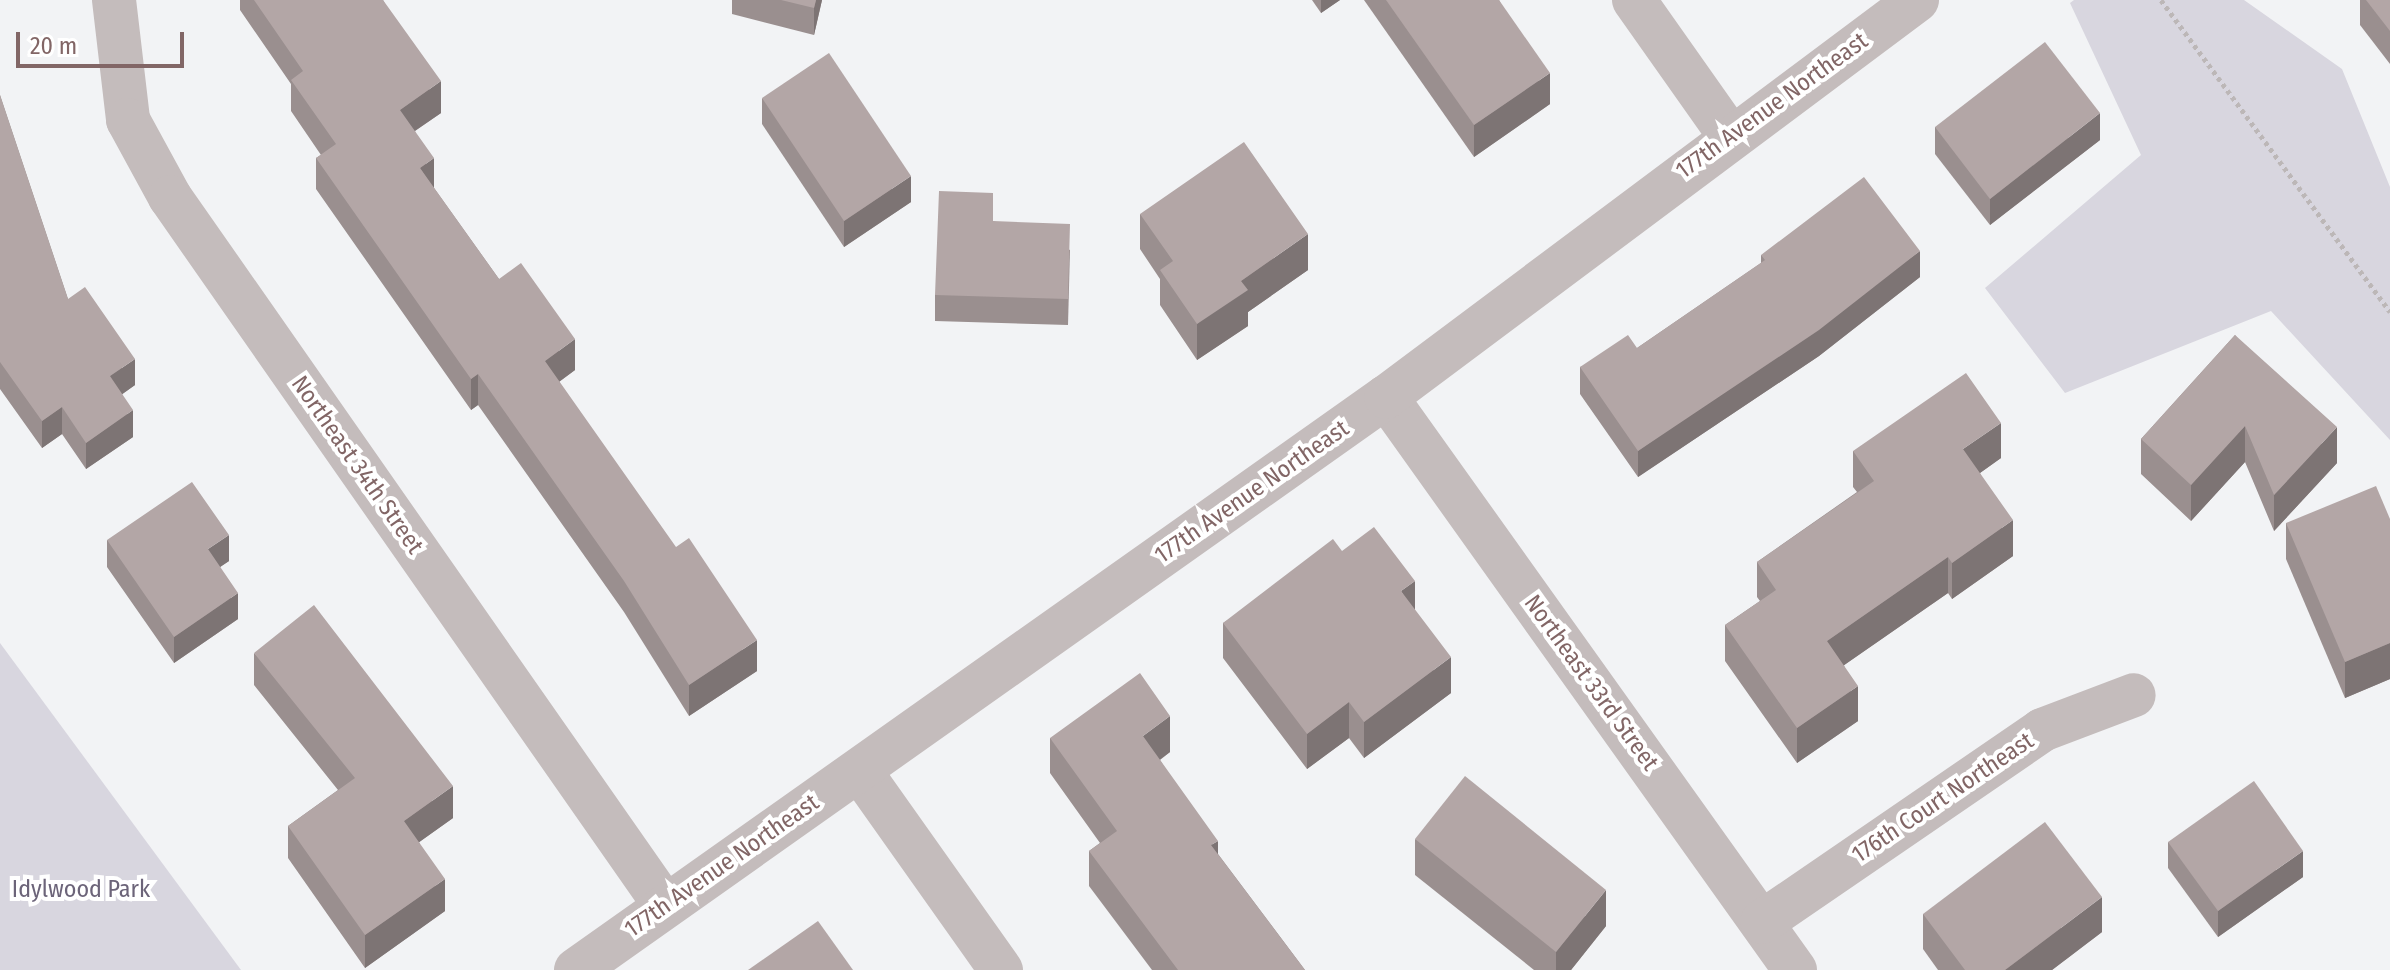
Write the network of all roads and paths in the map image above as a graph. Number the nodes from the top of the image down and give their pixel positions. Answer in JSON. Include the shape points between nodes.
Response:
{"nodes":[{"id":1,"x":114,"y":0,"type":"edge"},
{"id":2,"x":1634,"y":0,"type":"edge"},
{"id":3,"x":1917,"y":0,"type":"edge"},
{"id":4,"x":2161,"y":0,"type":"edge"},
{"id":5,"x":1730,"y":136,"type":"junction"},
{"id":6,"x":2390,"y":312,"type":"edge"},
{"id":7,"x":1386,"y":397,"type":"junction"},
{"id":8,"x":2134,"y":695,"type":"dead end"},
{"id":9,"x":860,"y":771,"type":"junction"},
{"id":10,"x":664,"y":904,"type":"junction"},
{"id":11,"x":1762,"y":922,"type":"junction"},
{"id":12,"x":576,"y":970,"type":"edge"},
{"id":13,"x":1001,"y":970,"type":"edge"},
{"id":14,"x":1795,"y":970,"type":"edge"}],
"edges":[{"from":1,"to":10,"type":"street","name":"Northeast 34th Street","via":[[128,120],[170,197]]},
{"from":2,"to":5,"type":"street"},
{"from":3,"to":5,"type":"street","name":"177th Avenue Northeast"},
{"from":4,"to":6,"type":"path"},
{"from":5,"to":7,"type":"street","name":"177th Avenue Northeast"},
{"from":7,"to":9,"type":"street","name":"177th Avenue Northeast"},
{"from":7,"to":11,"type":"street","name":"Northeast 33rd Street"},
{"from":8,"to":11,"type":"street","name":"176th Court Northeast","via":[[2042,730]]},
{"from":9,"to":10,"type":"street","name":"177th Avenue Northeast"},
{"from":9,"to":13,"type":"street"},
{"from":10,"to":12,"type":"street","name":"177th Avenue Northeast"},
{"from":11,"to":14,"type":"street","name":"Northeast 33rd Street"}]}
